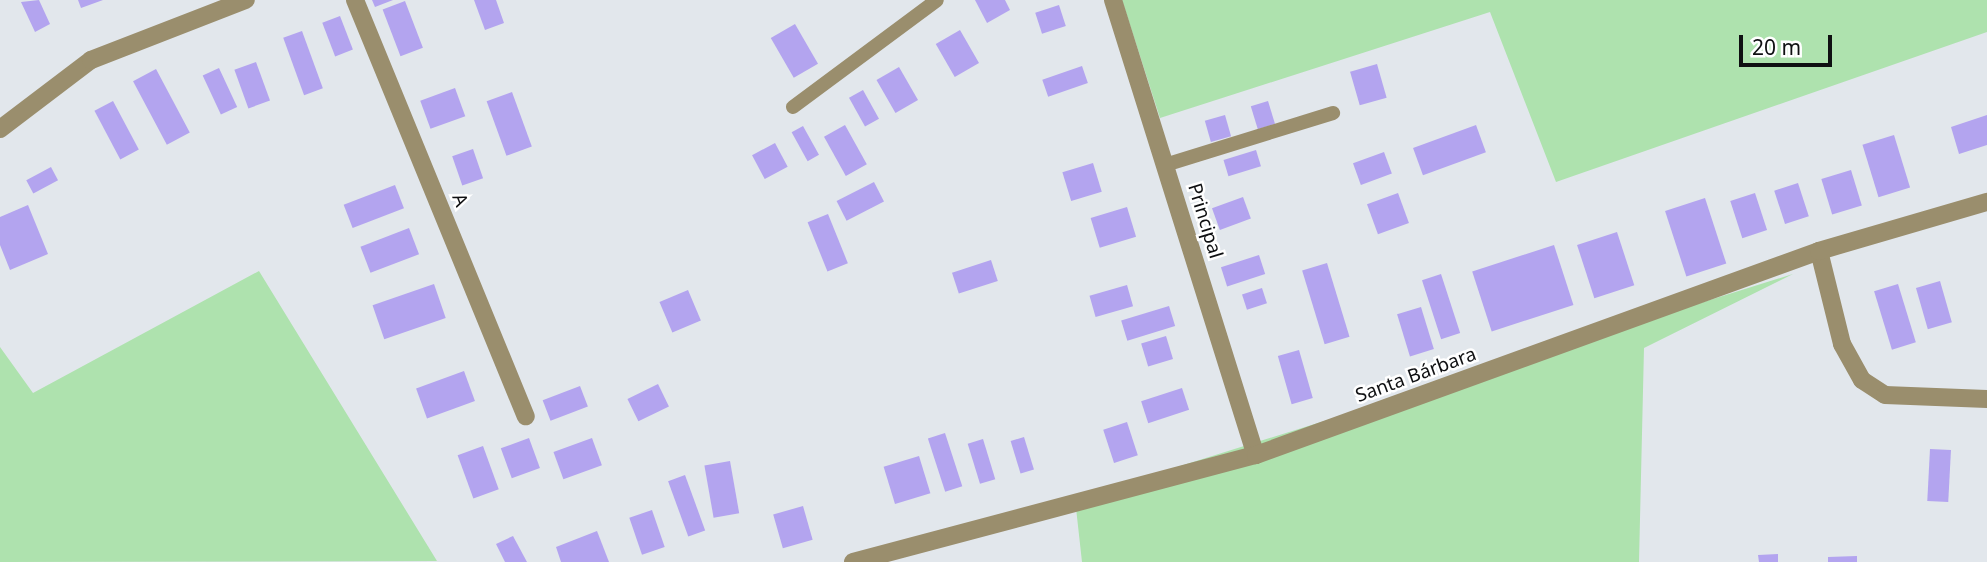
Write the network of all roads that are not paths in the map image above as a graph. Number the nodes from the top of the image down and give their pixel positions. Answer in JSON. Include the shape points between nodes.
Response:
{"nodes":[{"id":1,"x":246,"y":0,"type":"edge"},
{"id":2,"x":355,"y":0,"type":"edge"},
{"id":3,"x":937,"y":0,"type":"edge"},
{"id":4,"x":1113,"y":0,"type":"edge"},
{"id":5,"x":793,"y":107,"type":"dead end"},
{"id":6,"x":1333,"y":113,"type":"dead end"},
{"id":7,"x":0,"y":129,"type":"edge"},
{"id":8,"x":1165,"y":165,"type":"junction"},
{"id":9,"x":1987,"y":202,"type":"edge"},
{"id":10,"x":1819,"y":251,"type":"junction"},
{"id":11,"x":1987,"y":399,"type":"edge"},
{"id":12,"x":526,"y":416,"type":"dead end"},
{"id":13,"x":1256,"y":455,"type":"junction"},
{"id":14,"x":853,"y":562,"type":"edge"}],
"edges":[{"from":1,"to":7,"type":"street","via":[[90,60]]},
{"from":2,"to":12,"type":"street","name":"A"},
{"from":3,"to":5,"type":"lane"},
{"from":4,"to":8,"type":"street","name":"Principal"},
{"from":6,"to":8,"type":"lane"},
{"from":8,"to":13,"type":"street","name":"Principal"},
{"from":9,"to":10,"type":"street","name":"Santa Bárbara"},
{"from":10,"to":11,"type":"street","via":[[1842,344],[1863,380],[1885,395]]},
{"from":10,"to":13,"type":"street","name":"Santa Bárbara"},
{"from":13,"to":14,"type":"street","name":"Santa Bárbara"}]}
